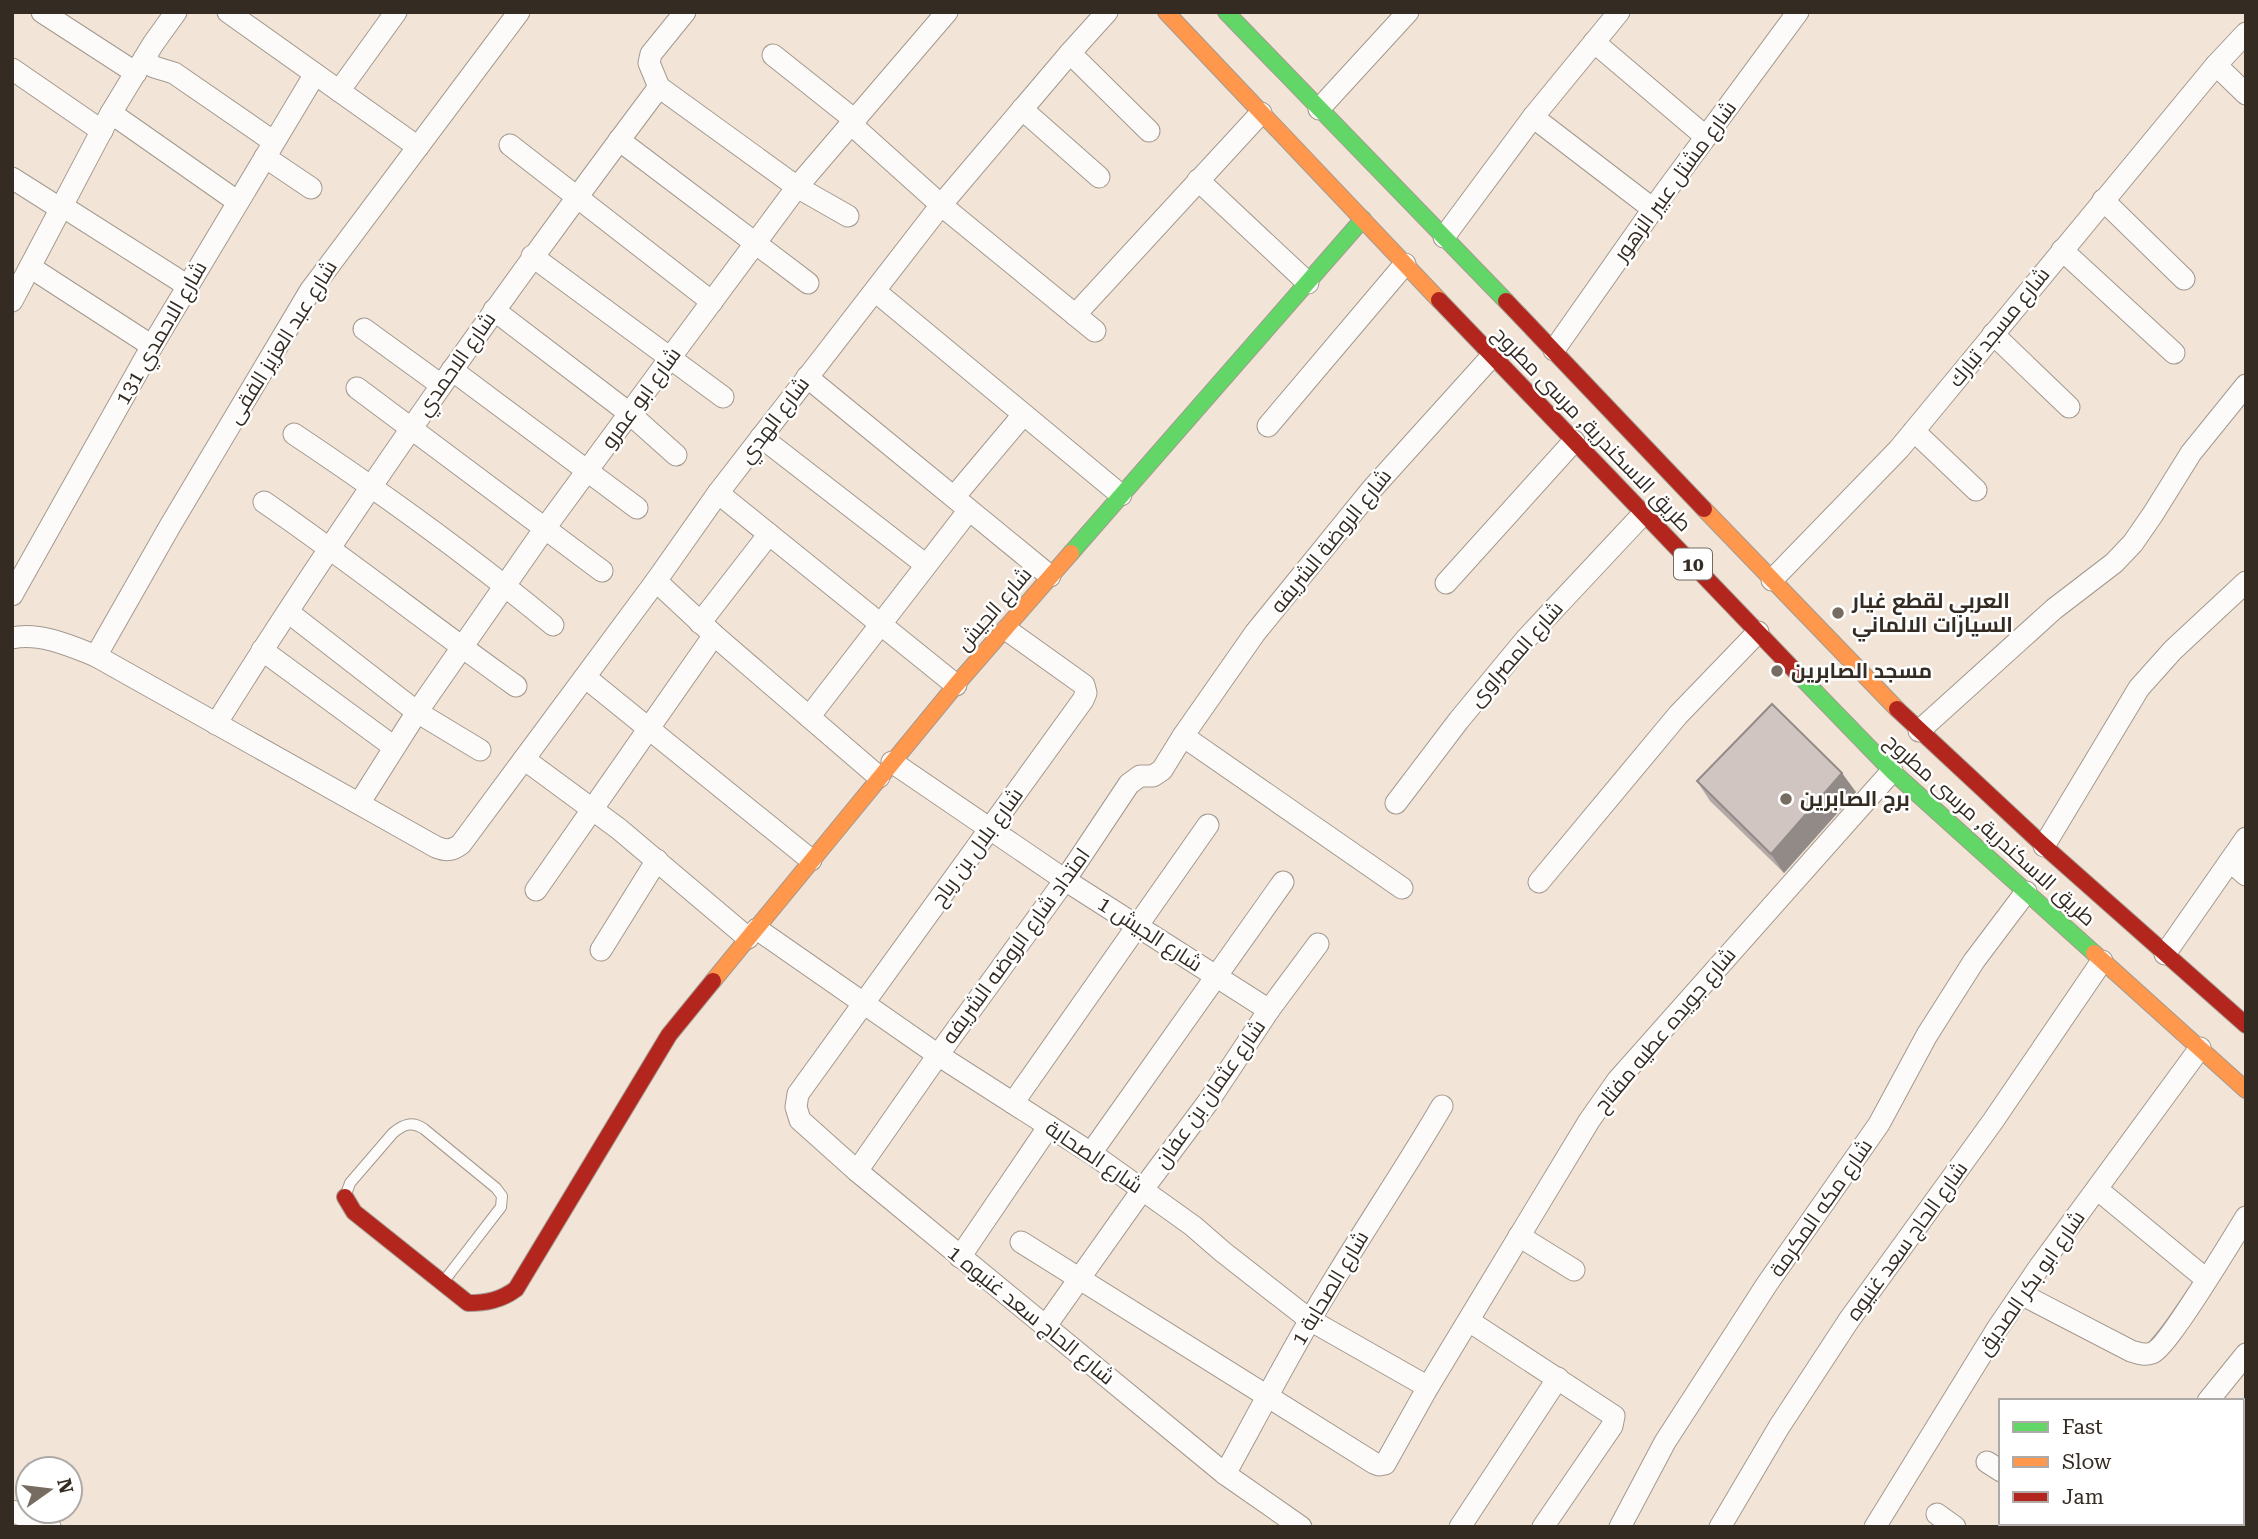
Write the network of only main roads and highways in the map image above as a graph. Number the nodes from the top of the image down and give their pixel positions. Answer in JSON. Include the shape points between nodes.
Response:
{"nodes":[{"id":1,"x":1166,"y":12,"type":"edge"},
{"id":2,"x":1226,"y":12,"type":"edge"},
{"id":3,"x":1363,"y":219,"type":"junction"},
{"id":4,"x":2246,"y":1026,"type":"edge"},
{"id":5,"x":2246,"y":1090,"type":"edge"},
{"id":6,"x":345,"y":1197,"type":"road end"}],
"edges":[{"from":1,"to":3,"type":"main road","name":"طريق الاسكندرية, مرسى مطروح","number":"10"},
{"from":2,"to":4,"type":"main road","name":"طريق الاسكندرية, مرسى مطروح","number":"10","via":[[1554,350],[1712,525],[1772,580],[1919,732]]},
{"from":3,"to":5,"type":"main road","name":"طريق الاسكندرية, مرسى مطروح","number":"10","via":[[1644,513],[1687,550],[1758,632],[1892,771]]},
{"from":3,"to":6,"type":"main road","name":"شارع الجيش","via":[[956,685],[669,1035],[516,1289],[485,1304],[468,1303],[354,1212]]}]}
